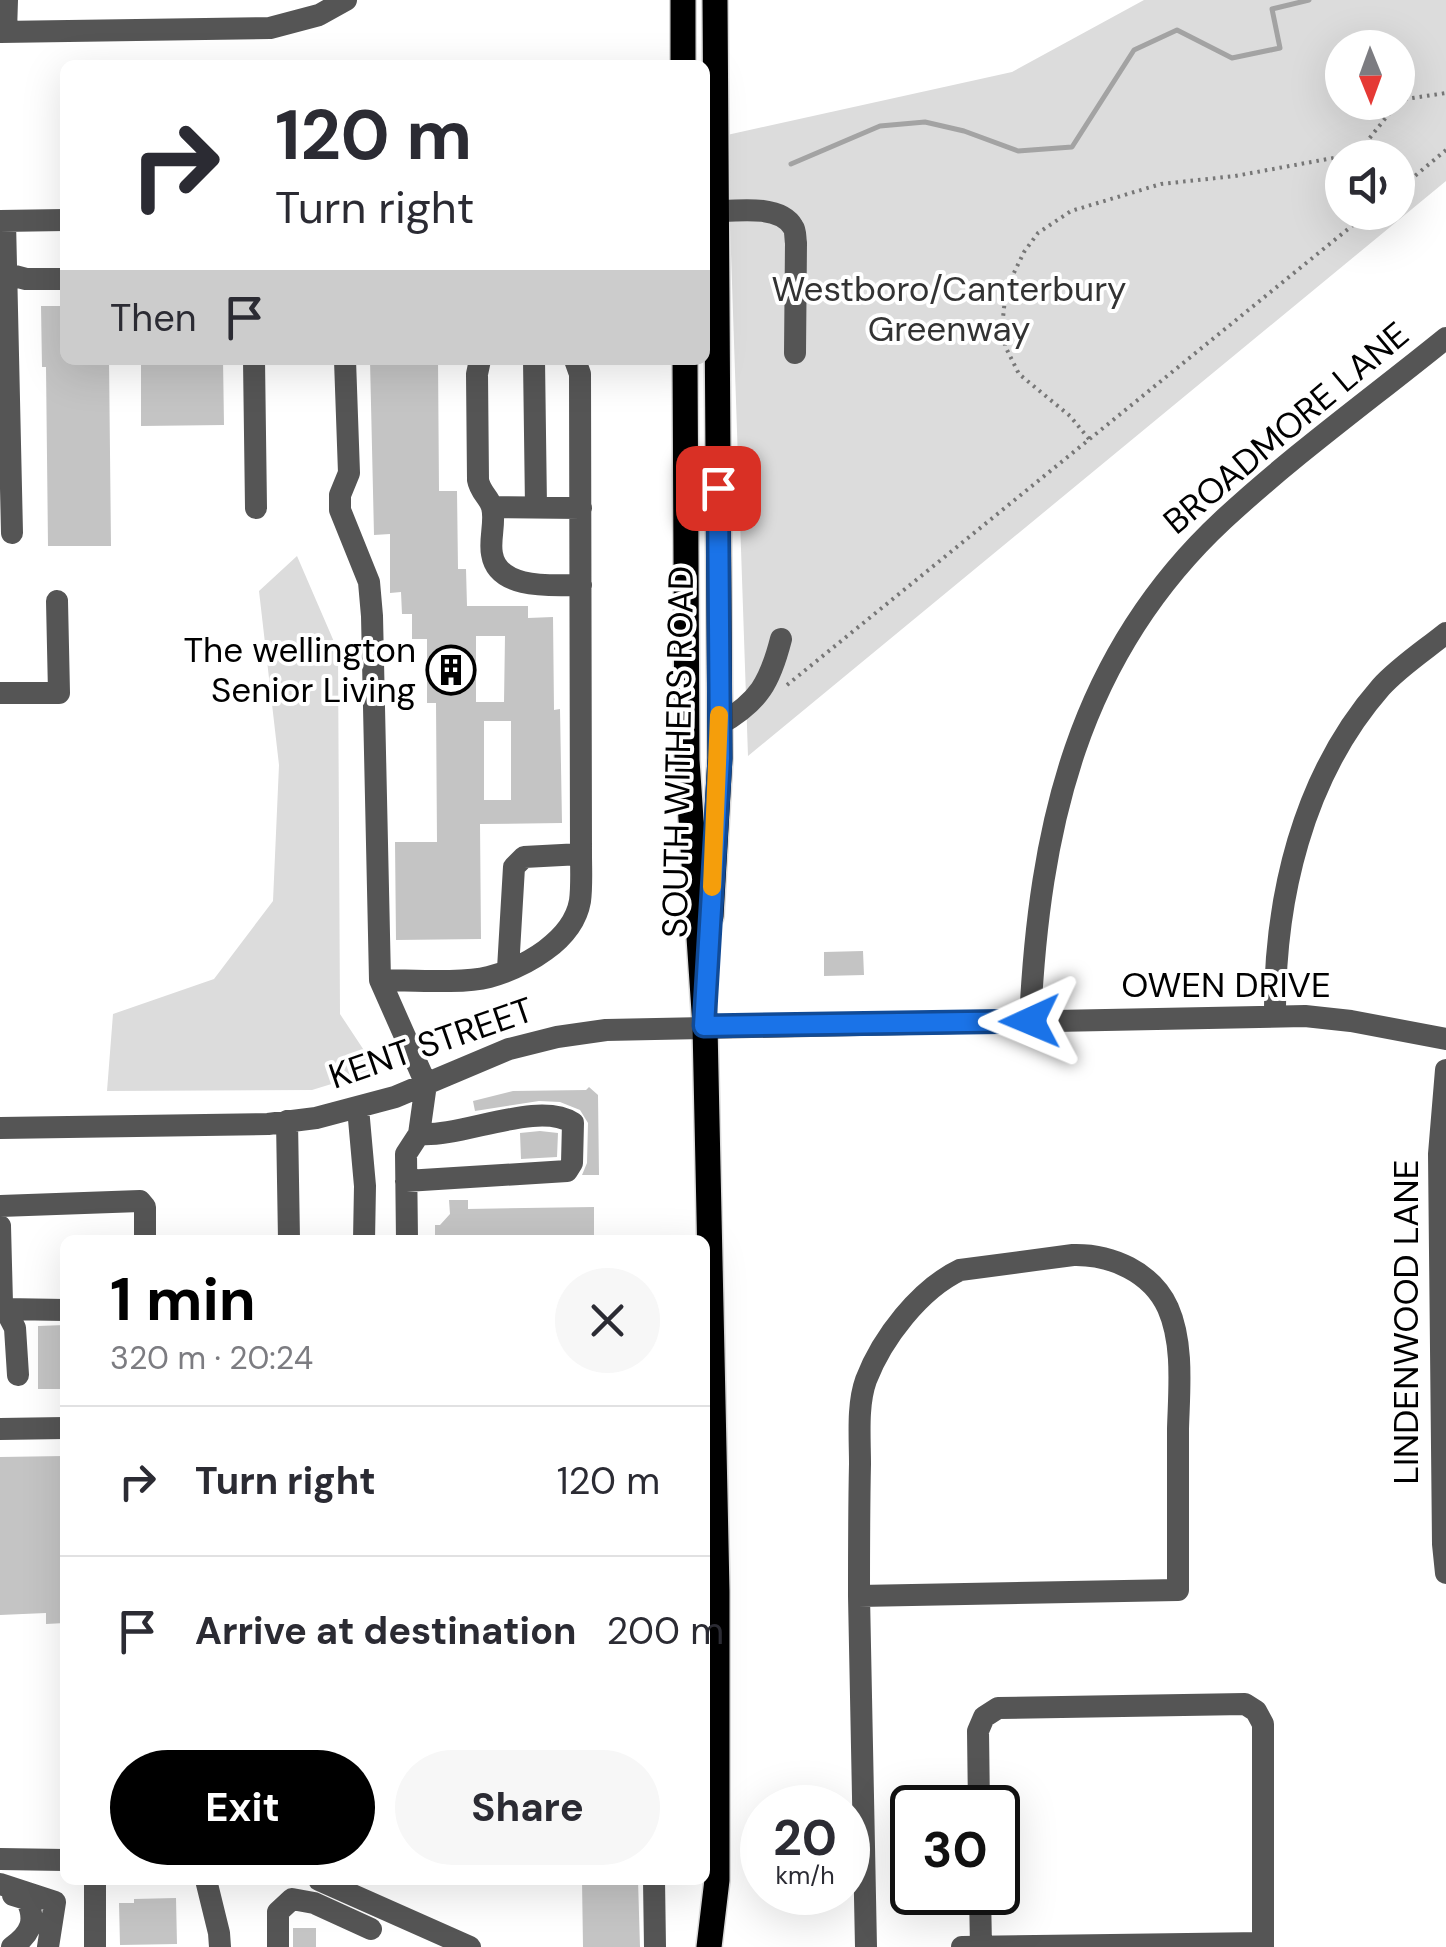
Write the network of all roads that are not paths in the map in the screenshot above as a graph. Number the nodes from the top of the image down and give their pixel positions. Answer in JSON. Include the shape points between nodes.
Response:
{"nodes":[{"id":1,"x":7,"y":0,"type":"edge"},
{"id":2,"x":346,"y":0,"type":"edge"},
{"id":3,"x":683,"y":0,"type":"edge"},
{"id":4,"x":715,"y":0,"type":"edge"},
{"id":5,"x":3,"y":32,"type":"edge"},
{"id":6,"x":683,"y":60,"type":"edge"},
{"id":7,"x":710,"y":212,"type":"edge"},
{"id":8,"x":60,"y":220,"type":"edge"},
{"id":9,"x":2,"y":221,"type":"edge"},
{"id":10,"x":6,"y":274,"type":"junction"},
{"id":11,"x":60,"y":278,"type":"edge"},
{"id":12,"x":1446,"y":338,"type":"edge"},
{"id":13,"x":795,"y":353,"type":"dead end"},
{"id":14,"x":254,"y":365,"type":"edge"},
{"id":15,"x":345,"y":365,"type":"edge"},
{"id":16,"x":479,"y":365,"type":"edge"},
{"id":17,"x":534,"y":365,"type":"edge"},
{"id":18,"x":577,"y":365,"type":"edge"},
{"id":19,"x":685,"y":365,"type":"edge"},
{"id":20,"x":492,"y":507,"type":"junction"},
{"id":21,"x":256,"y":508,"type":"dead end"},
{"id":22,"x":536,"y":508,"type":"junction"},
{"id":23,"x":581,"y":508,"type":"junction"},
{"id":24,"x":12,"y":533,"type":"dead end"},
{"id":25,"x":581,"y":586,"type":"junction"},
{"id":26,"x":57,"y":601,"type":"dead end"},
{"id":27,"x":1446,"y":632,"type":"edge"},
{"id":28,"x":781,"y":639,"type":"dead end"},
{"id":29,"x":0,"y":693,"type":"edge"},
{"id":30,"x":720,"y":724,"type":"junction"},
{"id":31,"x":581,"y":854,"type":"junction"},
{"id":32,"x":508,"y":969,"type":"junction"},
{"id":33,"x":380,"y":980,"type":"junction"},
{"id":34,"x":1275,"y":1016,"type":"junction"},
{"id":35,"x":1030,"y":1021,"type":"junction"},
{"id":36,"x":704,"y":1026,"type":"junction"},
{"id":37,"x":1446,"y":1039,"type":"edge"},
{"id":38,"x":1446,"y":1070,"type":"edge"},
{"id":39,"x":426,"y":1084,"type":"junction"},
{"id":40,"x":358,"y":1108,"type":"junction"},
{"id":41,"x":287,"y":1121,"type":"junction"},
{"id":42,"x":0,"y":1128,"type":"edge"},
{"id":43,"x":419,"y":1134,"type":"junction"},
{"id":44,"x":406,"y":1181,"type":"junction"},
{"id":45,"x":0,"y":1206,"type":"edge"},
{"id":46,"x":0,"y":1226,"type":"edge"},
{"id":47,"x":145,"y":1235,"type":"edge"},
{"id":48,"x":290,"y":1235,"type":"edge"},
{"id":49,"x":364,"y":1235,"type":"edge"},
{"id":50,"x":407,"y":1235,"type":"edge"},
{"id":51,"x":709,"y":1235,"type":"edge"},
{"id":52,"x":710,"y":1287,"type":"edge"},
{"id":53,"x":6,"y":1309,"type":"junction"},
{"id":54,"x":60,"y":1310,"type":"edge"},
{"id":55,"x":18,"y":1375,"type":"dead end"},
{"id":56,"x":60,"y":1428,"type":"edge"},
{"id":57,"x":0,"y":1429,"type":"edge"},
{"id":58,"x":1444,"y":1532,"type":"edge"},
{"id":59,"x":1446,"y":1573,"type":"edge"},
{"id":60,"x":858,"y":1596,"type":"junction"},
{"id":61,"x":979,"y":1785,"type":"edge"},
{"id":62,"x":0,"y":1859,"type":"edge"},
{"id":63,"x":60,"y":1860,"type":"edge"},
{"id":64,"x":717,"y":1880,"type":"junction"},
{"id":65,"x":95,"y":1885,"type":"edge"},
{"id":66,"x":207,"y":1885,"type":"edge"},
{"id":67,"x":328,"y":1885,"type":"edge"},
{"id":68,"x":654,"y":1885,"type":"edge"},
{"id":69,"x":0,"y":1888,"type":"edge"},
{"id":70,"x":55,"y":1902,"type":"junction"},
{"id":71,"x":95,"y":1908,"type":"junction"},
{"id":72,"x":980,"y":1915,"type":"edge"},
{"id":73,"x":371,"y":1929,"type":"dead end"},
{"id":74,"x":428,"y":1938,"type":"edge"},
{"id":75,"x":1263,"y":1945,"type":"edge"},
{"id":76,"x":12,"y":1947,"type":"edge"},
{"id":77,"x":48,"y":1947,"type":"edge"},
{"id":78,"x":95,"y":1947,"type":"edge"},
{"id":79,"x":220,"y":1947,"type":"edge"},
{"id":80,"x":278,"y":1947,"type":"edge"},
{"id":81,"x":470,"y":1947,"type":"edge"},
{"id":82,"x":655,"y":1947,"type":"edge"},
{"id":83,"x":710,"y":1947,"type":"edge"},
{"id":84,"x":728,"y":1947,"type":"edge"},
{"id":85,"x":866,"y":1947,"type":"edge"},
{"id":86,"x":962,"y":1947,"type":"edge"},
{"id":87,"x":981,"y":1947,"type":"edge"}],
"edges":[{"from":1,"to":5,"type":"street"},
{"from":2,"to":5,"type":"street","via":[[319,16],[270,28]]},
{"from":3,"to":6,"type":"main road"},
{"from":4,"to":7,"type":"main road","name":"SOUTH WITHERS ROAD"},
{"from":7,"to":13,"type":"street","via":[[763,212],[793,226]]},
{"from":7,"to":30,"type":"main road","name":"SOUTH WITHERS ROAD"},
{"from":8,"to":9,"type":"street"},
{"from":9,"to":10,"type":"street"},
{"from":10,"to":11,"type":"street"},
{"from":10,"to":24,"type":"street"},
{"from":12,"to":35,"type":"street","name":"BROADMORE LANE","via":[[1223,520],[1168,579],[1119,650],[1078,735],[1054,812],[1034,935]]},
{"from":14,"to":21,"type":"street"},
{"from":15,"to":33,"type":"street","via":[[348,473],[340,510],[369,582],[372,616]]},
{"from":16,"to":20,"type":"street","via":[[478,480]]},
{"from":17,"to":22,"type":"street"},
{"from":18,"to":23,"type":"street"},
{"from":19,"to":36,"type":"main road","name":"SOUTH WITHERS ROAD","via":[[687,760]]},
{"from":20,"to":22,"type":"street"},
{"from":20,"to":25,"type":"street","via":[[491,553],[499,568],[532,584]]},
{"from":22,"to":23,"type":"street"},
{"from":23,"to":25,"type":"street"},
{"from":25,"to":31,"type":"street"},
{"from":26,"to":29,"type":"street","via":[[59,693]]},
{"from":27,"to":34,"type":"street","via":[[1384,684],[1314,797],[1284,892]]},
{"from":28,"to":30,"type":"street","via":[[760,694]]},
{"from":30,"to":36,"type":"main road","name":"SOUTH WITHERS ROAD"},
{"from":31,"to":32,"type":"street","via":[[574,920],[546,950]]},
{"from":31,"to":32,"type":"street","via":[[524,857],[514,866]]},
{"from":32,"to":33,"type":"street","via":[[486,978]]},
{"from":33,"to":39,"type":"street"},
{"from":34,"to":35,"type":"street","name":"OWEN DRIVE"},
{"from":34,"to":37,"type":"street","name":"OWEN DRIVE","via":[[1351,1021]]},
{"from":35,"to":36,"type":"street","name":"OWEN DRIVE"},
{"from":36,"to":39,"type":"street","name":"KENT STREET","via":[[557,1037]]},
{"from":36,"to":51,"type":"main road","name":"SOUTH WITHERS ROAD"},
{"from":38,"to":58,"type":"street","name":"LINDENWOOD LANE","via":[[1439,1154]]},
{"from":39,"to":40,"type":"street","name":"KENT STREET"},
{"from":39,"to":43,"type":"street"},
{"from":40,"to":41,"type":"street","name":"KENT STREET"},
{"from":40,"to":49,"type":"street"},
{"from":41,"to":42,"type":"street","name":"KENT STREET"},
{"from":41,"to":48,"type":"street"},
{"from":43,"to":44,"type":"street","via":[[406,1154]]},
{"from":43,"to":44,"type":"street","via":[[438,1136],[516,1117],[566,1118],[573,1122],[572,1163],[567,1172]]},
{"from":44,"to":50,"type":"street"},
{"from":45,"to":47,"type":"street","via":[[140,1201]]},
{"from":46,"to":53,"type":"street"},
{"from":52,"to":64,"type":"main road","name":"SOUTH WITHERS ROAD"},
{"from":53,"to":54,"type":"street"},
{"from":53,"to":55,"type":"street","via":[[16,1328]]},
{"from":56,"to":57,"type":"street"},
{"from":58,"to":59,"type":"street","name":"LINDENWOOD LANE"},
{"from":60,"to":60,"type":"street","via":[[1178,1590],[1179,1361],[1170,1310],[1152,1284],[1110,1259],[1073,1255],[976,1265],[927,1292],[892,1334],[866,1382]]},
{"from":60,"to":85,"type":"street"},
{"from":61,"to":75,"type":"street","via":[[978,1731],[998,1708],[1245,1704],[1263,1724]]},
{"from":62,"to":63,"type":"street"},
{"from":64,"to":83,"type":"main road","name":"SOUTH WITHERS ROAD"},
{"from":64,"to":84,"type":"main road","name":"SOUTH WITHERS ROAD"},
{"from":65,"to":71,"type":"street"},
{"from":66,"to":79,"type":"street"},
{"from":67,"to":74,"type":"street"},
{"from":68,"to":82,"type":"street"},
{"from":69,"to":70,"type":"street"},
{"from":69,"to":76,"type":"street","via":[[26,1899],[32,1910],[26,1937]]},
{"from":70,"to":71,"type":"street"},
{"from":70,"to":77,"type":"street"},
{"from":71,"to":78,"type":"street"},
{"from":72,"to":87,"type":"street"},
{"from":73,"to":80,"type":"street","via":[[292,1899],[278,1912]]},
{"from":74,"to":81,"type":"street"},
{"from":75,"to":87,"type":"street"},
{"from":86,"to":87,"type":"street"}]}
